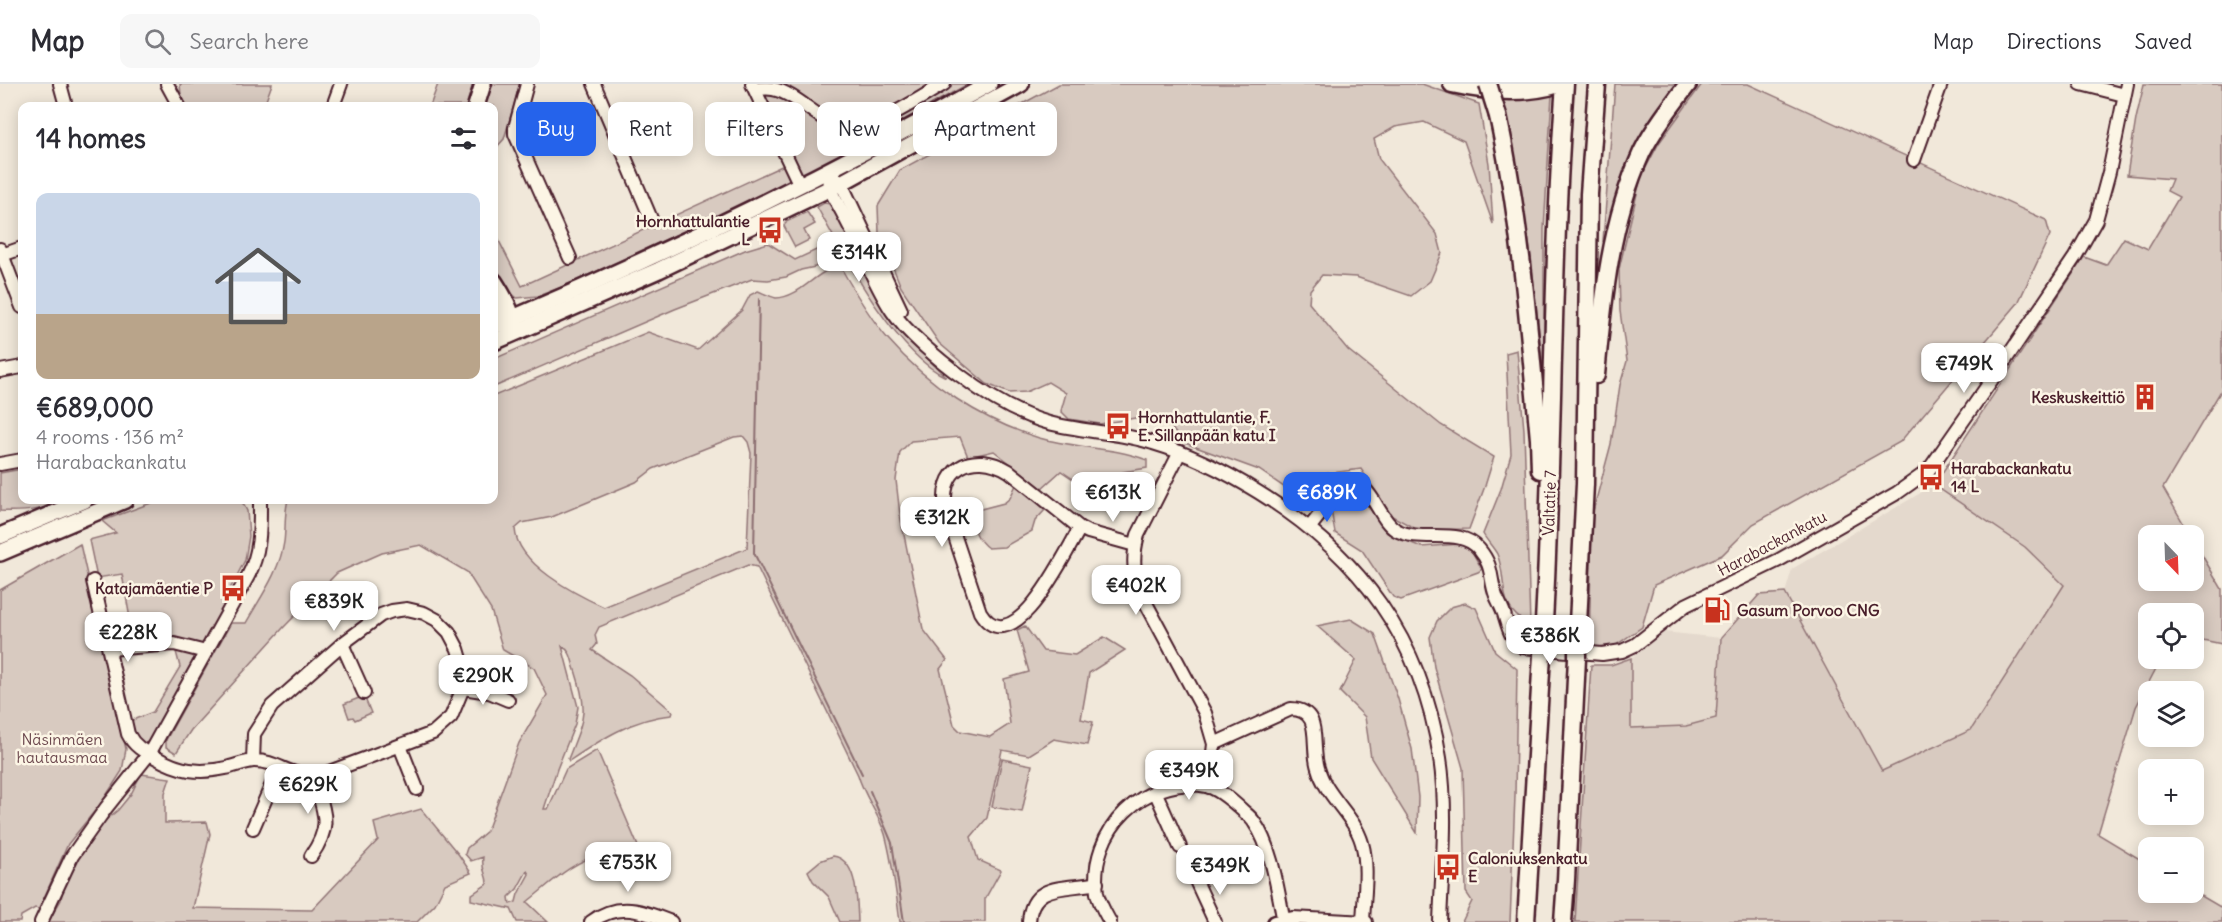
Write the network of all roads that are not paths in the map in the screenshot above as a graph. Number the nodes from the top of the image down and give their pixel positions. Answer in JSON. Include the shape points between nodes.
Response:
{"nodes":[{"id":1,"x":60,"y":84,"type":"edge"},
{"id":2,"x":167,"y":84,"type":"edge"},
{"id":3,"x":342,"y":84,"type":"edge"},
{"id":4,"x":483,"y":84,"type":"edge"},
{"id":5,"x":527,"y":84,"type":"edge"},
{"id":6,"x":594,"y":84,"type":"edge"},
{"id":7,"x":944,"y":84,"type":"edge"},
{"id":8,"x":989,"y":84,"type":"edge"},
{"id":9,"x":1021,"y":84,"type":"edge"},
{"id":10,"x":1452,"y":84,"type":"edge"},
{"id":11,"x":1488,"y":84,"type":"edge"},
{"id":12,"x":1559,"y":84,"type":"edge"},
{"id":13,"x":1565,"y":84,"type":"edge"},
{"id":14,"x":1689,"y":84,"type":"edge"},
{"id":15,"x":1941,"y":84,"type":"edge"},
{"id":16,"x":2081,"y":84,"type":"edge"},
{"id":17,"x":753,"y":87,"type":"edge"},
{"id":18,"x":1597,"y":89,"type":"edge"},
{"id":19,"x":2125,"y":90,"type":"edge"},
{"id":20,"x":65,"y":102,"type":"edge"},
{"id":21,"x":177,"y":102,"type":"edge"},
{"id":22,"x":335,"y":102,"type":"edge"},
{"id":23,"x":477,"y":102,"type":"edge"},
{"id":24,"x":1914,"y":160,"type":"dead end"},
{"id":25,"x":828,"y":172,"type":"junction"},
{"id":26,"x":797,"y":179,"type":"dead end"},
{"id":27,"x":835,"y":186,"type":"junction"},
{"id":28,"x":652,"y":221,"type":"dead end"},
{"id":29,"x":18,"y":249,"type":"edge"},
{"id":30,"x":1,"y":252,"type":"edge"},
{"id":31,"x":570,"y":258,"type":"dead end"},
{"id":32,"x":498,"y":287,"type":"edge"},
{"id":33,"x":18,"y":297,"type":"edge"},
{"id":34,"x":498,"y":308,"type":"edge"},
{"id":35,"x":506,"y":325,"type":"edge"},
{"id":36,"x":18,"y":368,"type":"edge"},
{"id":37,"x":0,"y":371,"type":"edge"},
{"id":38,"x":1180,"y":452,"type":"junction"},
{"id":39,"x":18,"y":461,"type":"edge"},
{"id":40,"x":0,"y":464,"type":"edge"},
{"id":41,"x":1585,"y":484,"type":"junction"},
{"id":42,"x":76,"y":504,"type":"edge"},
{"id":43,"x":116,"y":504,"type":"edge"},
{"id":44,"x":253,"y":504,"type":"edge"},
{"id":45,"x":260,"y":504,"type":"edge"},
{"id":46,"x":260,"y":517,"type":"junction"},
{"id":47,"x":1080,"y":528,"type":"junction"},
{"id":48,"x":1310,"y":528,"type":"junction"},
{"id":49,"x":0,"y":536,"type":"edge"},
{"id":50,"x":1135,"y":545,"type":"junction"},
{"id":51,"x":0,"y":554,"type":"edge"},
{"id":52,"x":1547,"y":569,"type":"junction"},
{"id":53,"x":93,"y":581,"type":"dead end"},
{"id":54,"x":342,"y":644,"type":"junction"},
{"id":55,"x":109,"y":649,"type":"junction"},
{"id":56,"x":206,"y":652,"type":"junction"},
{"id":57,"x":464,"y":688,"type":"junction"},
{"id":58,"x":364,"y":693,"type":"dead end"},
{"id":59,"x":508,"y":700,"type":"dead end"},
{"id":60,"x":1214,"y":744,"type":"junction"},
{"id":61,"x":400,"y":746,"type":"junction"},
{"id":62,"x":149,"y":754,"type":"junction"},
{"id":63,"x":253,"y":761,"type":"junction"},
{"id":64,"x":279,"y":768,"type":"junction"},
{"id":65,"x":313,"y":776,"type":"junction"},
{"id":66,"x":1209,"y":787,"type":"junction"},
{"id":67,"x":417,"y":789,"type":"dead end"},
{"id":68,"x":1155,"y":791,"type":"junction"},
{"id":69,"x":254,"y":828,"type":"dead end"},
{"id":70,"x":1180,"y":848,"type":"dead end"},
{"id":71,"x":311,"y":856,"type":"dead end"},
{"id":72,"x":1097,"y":883,"type":"junction"},
{"id":73,"x":1197,"y":883,"type":"dead end"},
{"id":74,"x":1280,"y":921,"type":"edge"},
{"id":75,"x":41,"y":922,"type":"edge"},
{"id":76,"x":591,"y":922,"type":"edge"},
{"id":77,"x":671,"y":922,"type":"edge"},
{"id":78,"x":1029,"y":922,"type":"edge"},
{"id":79,"x":1110,"y":922,"type":"edge"},
{"id":80,"x":1215,"y":922,"type":"edge"},
{"id":81,"x":1364,"y":922,"type":"edge"},
{"id":82,"x":1440,"y":922,"type":"edge"},
{"id":83,"x":1526,"y":922,"type":"edge"},
{"id":84,"x":1563,"y":922,"type":"edge"}],
"edges":[{"from":1,"to":20,"type":"street"},
{"from":2,"to":21,"type":"street"},
{"from":3,"to":22,"type":"street"},
{"from":4,"to":23,"type":"main road"},
{"from":5,"to":31,"type":"street","via":[[515,134]]},
{"from":6,"to":28,"type":"street"},
{"from":7,"to":17,"type":"street","via":[[872,124],[850,128],[836,125],[783,93]]},
{"from":8,"to":25,"type":"main road"},
{"from":9,"to":27,"type":"main road"},
{"from":10,"to":12,"type":"highway","via":[[1511,92]]},
{"from":11,"to":52,"type":"highway","bridge":true,"via":[[1511,182],[1520,248]]},
{"from":13,"to":52,"type":"highway","name":"Valtatie 7"},
{"from":14,"to":41,"type":"highway","via":[[1643,150],[1626,191],[1615,233],[1603,302]]},
{"from":15,"to":24,"type":"street"},
{"from":16,"to":19,"type":"street"},
{"from":17,"to":26,"type":"street"},
{"from":18,"to":41,"type":"highway","via":[[1589,194]]},
{"from":19,"to":48,"type":"street","name":"Harabackankatu","via":[[2096,220],[2075,257],[1928,471],[1797,550],[1686,605],[1635,645],[1602,654],[1523,648],[1508,629],[1490,566],[1477,545],[1460,537],[1417,536],[1397,530],[1356,483],[1344,484]]},
{"from":25,"to":27,"type":"street"},
{"from":25,"to":35,"type":"main road"},
{"from":27,"to":35,"type":"main road","via":[[658,270]]},
{"from":27,"to":38,"type":"street","via":[[875,282],[891,310],[904,327],[960,376],[993,399],[1049,423],[1153,442]]},
{"from":29,"to":30,"type":"street"},
{"from":30,"to":33,"type":"street"},
{"from":32,"to":35,"type":"main road"},
{"from":34,"to":35,"type":"main road"},
{"from":36,"to":37,"type":"street"},
{"from":38,"to":48,"type":"street","via":[[1240,481]]},
{"from":38,"to":50,"type":"street"},
{"from":39,"to":40,"type":"street"},
{"from":41,"to":84,"type":"highway"},
{"from":42,"to":49,"type":"main road"},
{"from":43,"to":51,"type":"main road"},
{"from":44,"to":46,"type":"street"},
{"from":45,"to":46,"type":"street"},
{"from":46,"to":56,"type":"street","via":[[256,562]]},
{"from":47,"to":47,"type":"street","via":[[997,464],[979,461],[963,466],[946,485],[946,513],[980,612],[996,627],[1017,620],[1034,603]]},
{"from":47,"to":50,"type":"street"},
{"from":48,"to":82,"type":"street","via":[[1352,566],[1384,608],[1426,695],[1443,793]]},
{"from":50,"to":60,"type":"street","via":[[1135,575],[1140,592],[1194,690]]},
{"from":52,"to":83,"type":"highway","name":"Valtatie 7"},
{"from":53,"to":55,"type":"street"},
{"from":54,"to":57,"type":"street","via":[[381,615],[407,609],[423,613],[449,632],[463,666]]},
{"from":54,"to":58,"type":"street"},
{"from":54,"to":63,"type":"street","via":[[272,706],[254,734]]},
{"from":55,"to":56,"type":"street","via":[[174,644]]},
{"from":55,"to":62,"type":"street","via":[[128,734],[133,744]]},
{"from":56,"to":62,"type":"street"},
{"from":57,"to":59,"type":"street"},
{"from":57,"to":61,"type":"street","via":[[459,704],[444,726]]},
{"from":60,"to":66,"type":"street"},
{"from":60,"to":81,"type":"street","via":[[1291,709],[1308,713],[1314,726],[1314,755],[1323,784],[1363,845]]},
{"from":61,"to":65,"type":"street"},
{"from":61,"to":67,"type":"street"},
{"from":62,"to":63,"type":"street","via":[[178,769],[198,772]]},
{"from":62,"to":75,"type":"street","via":[[72,856]]},
{"from":63,"to":64,"type":"street"},
{"from":64,"to":65,"type":"street"},
{"from":64,"to":69,"type":"street"},
{"from":65,"to":71,"type":"street","via":[[326,825]]},
{"from":66,"to":68,"type":"street"},
{"from":66,"to":74,"type":"street","via":[[1231,799],[1254,821],[1266,845]]},
{"from":68,"to":70,"type":"street"},
{"from":68,"to":72,"type":"street","via":[[1133,804],[1108,831],[1100,852]]},
{"from":72,"to":78,"type":"street","via":[[1042,893],[1034,901]]},
{"from":72,"to":79,"type":"street","via":[[1101,905]]},
{"from":73,"to":80,"type":"street"},
{"from":74,"to":81,"type":"street","via":[[1293,918]]},
{"from":76,"to":77,"type":"street","via":[[626,908]]}]}
